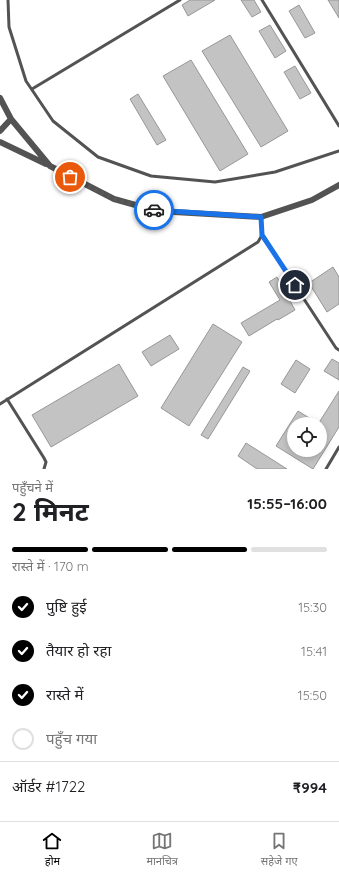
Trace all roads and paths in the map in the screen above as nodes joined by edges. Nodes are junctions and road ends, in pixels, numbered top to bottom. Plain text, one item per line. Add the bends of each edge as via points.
1 (8, 0) edge
2 (180, 0) edge
3 (262, 0) edge
4 (32, 89) junction
5 (0, 98) edge
6 (11, 119) junction
7 (339, 126) edge
8 (0, 131) edge
9 (0, 142) edge
10 (339, 151) edge
11 (50, 166) junction
12 (339, 185) edge
13 (261, 217) junction
14 (262, 235) junction
15 (339, 350) edge
16 (7, 399) junction
17 (0, 404) edge
18 (339, 447) edge
19 (44, 469) edge
20 (326, 469) edge

1 - 4 lane via 9,27 26,80
2 - 4 lane
3 - 7 lane
4 - 10 lane via 53,121 98,157 150,176 215,182 275,172
5 - 6 street
6 - 8 street
6 - 11 street
9 - 11 street
11 - 13 street via 114,199 157,211
12 - 13 street via 312,200
13 - 14 lane
14 - 15 lane
14 - 16 lane via 258,242
16 - 17 lane
16 - 19 lane via 44,458
18 - 20 lane

